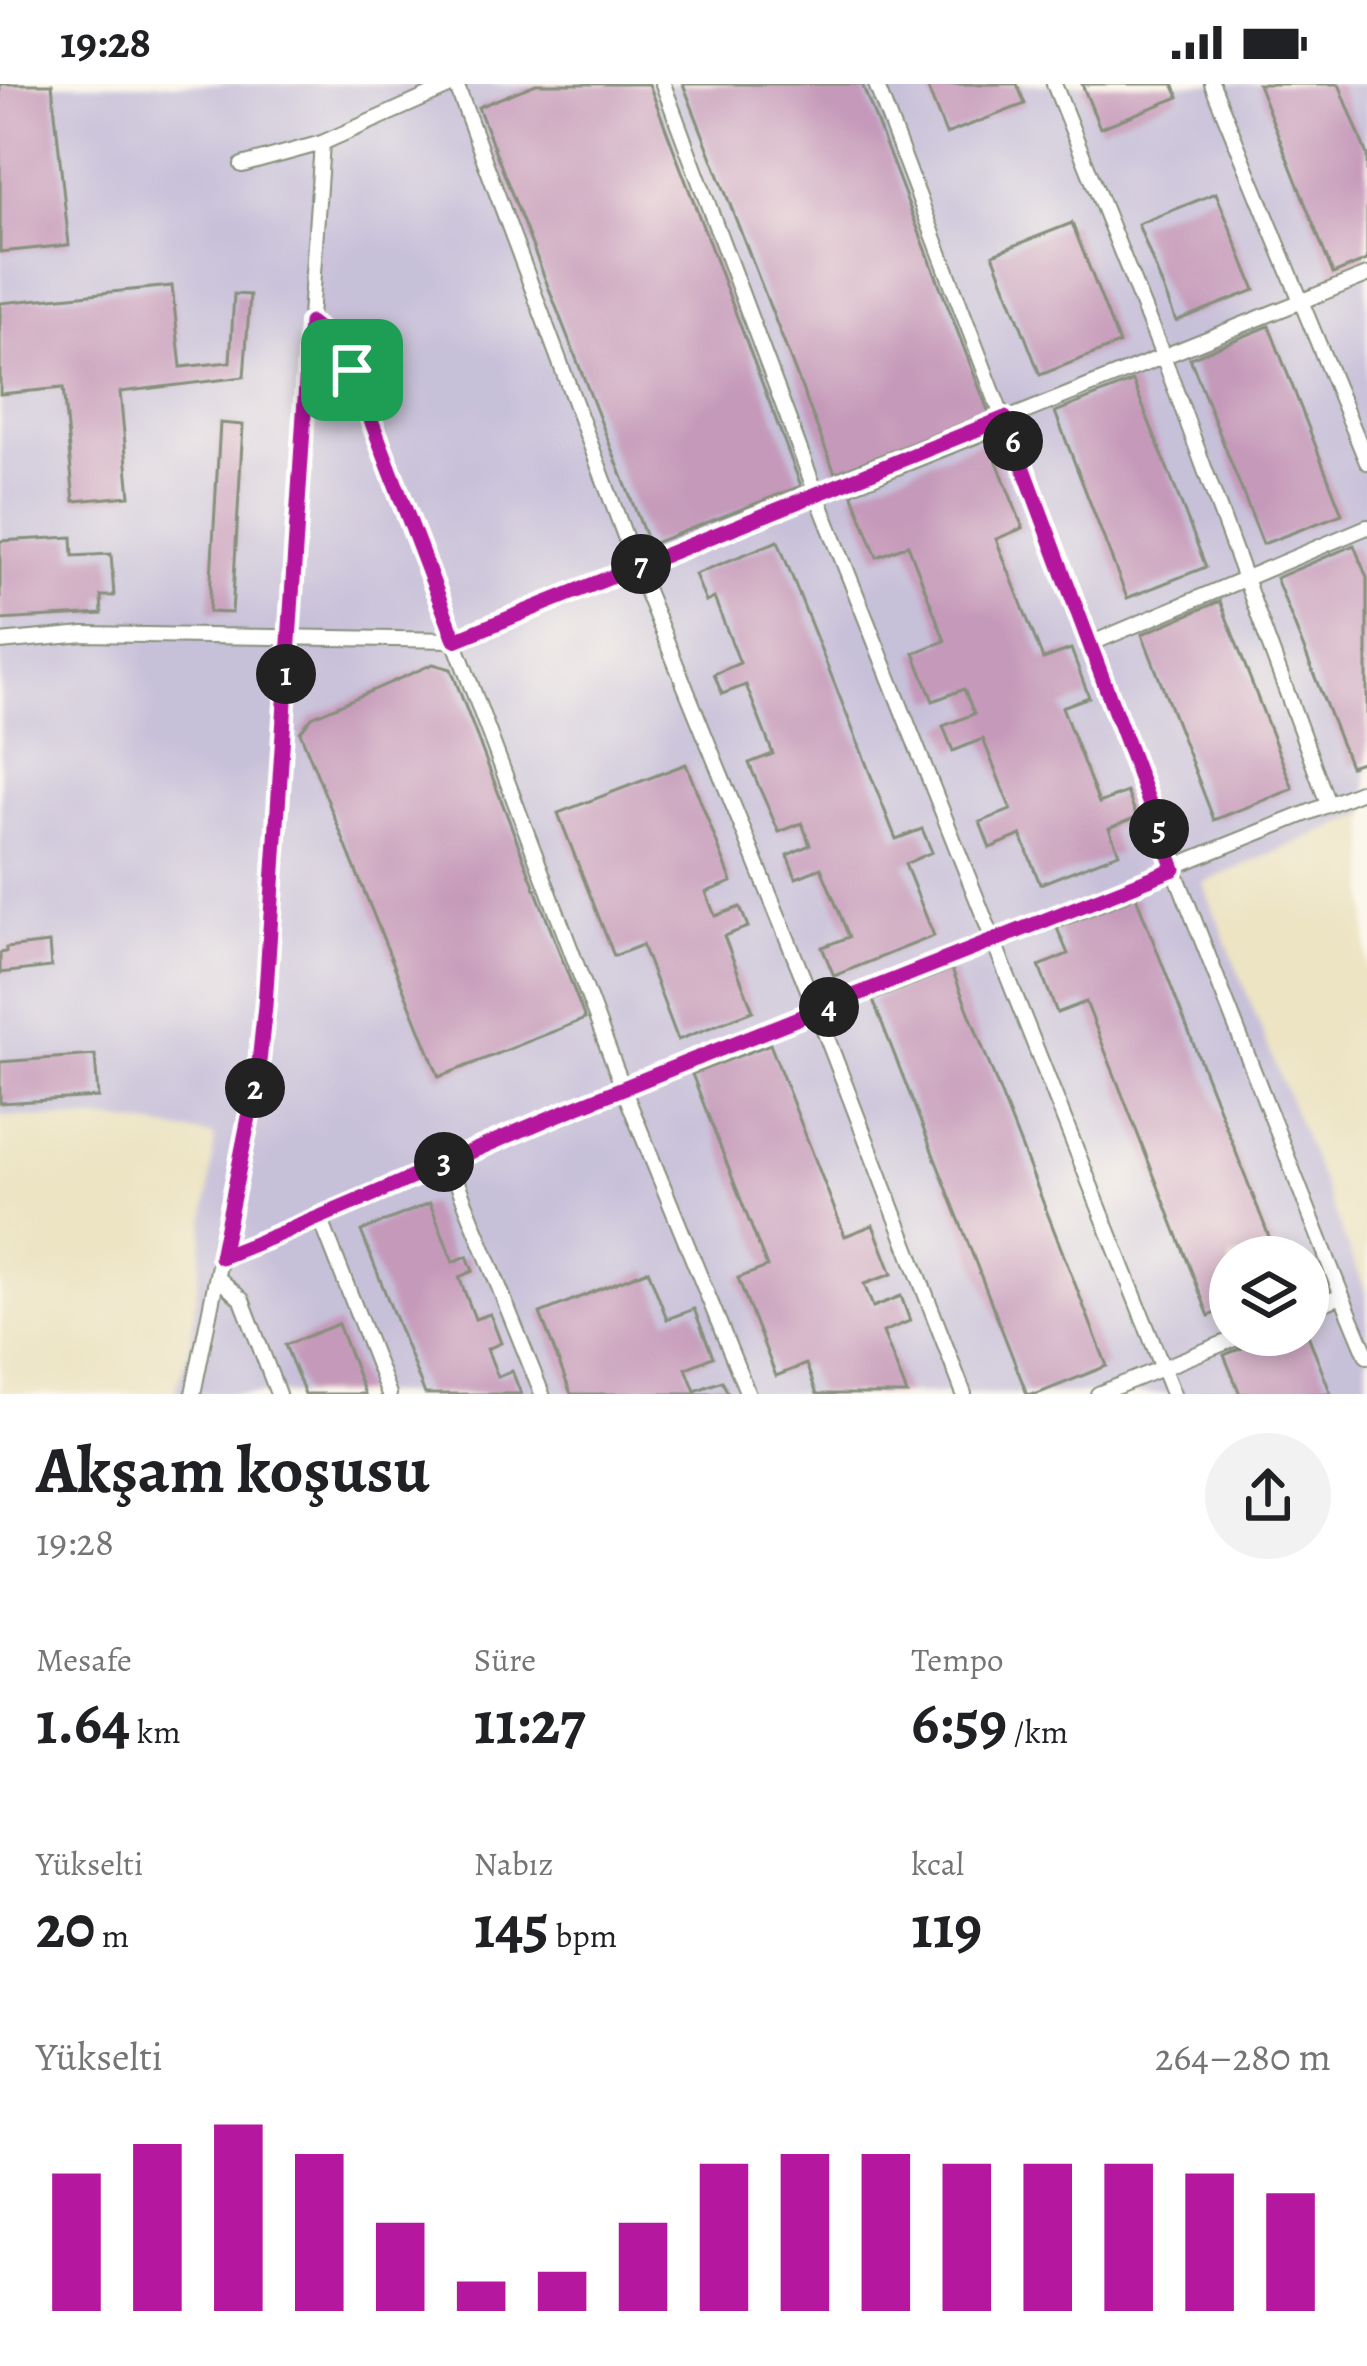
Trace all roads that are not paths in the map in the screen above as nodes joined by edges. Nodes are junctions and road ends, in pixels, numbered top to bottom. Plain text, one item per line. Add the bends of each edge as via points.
1 (456, 84) edge
2 (663, 84) edge
3 (876, 84) edge
4 (1054, 84) edge
5 (1212, 84) edge
6 (322, 143) junction
7 (242, 165) dead end
8 (1367, 275) edge
9 (1301, 301) junction
10 (310, 323) junction
11 (1163, 356) junction
12 (1005, 418) junction
13 (1367, 462) edge
14 (816, 493) junction
15 (1367, 527) edge
16 (636, 566) junction
17 (1244, 578) junction
18 (289, 640) junction
19 (455, 640) junction
20 (0, 642) edge
21 (1090, 644) junction
22 (1367, 789) edge
23 (1328, 804) junction
24 (1174, 869) junction
25 (994, 941) junction
26 (817, 1012) junction
27 (623, 1088) junction
28 (448, 1160) junction
29 (321, 1220) junction
30 (221, 1257) junction
31 (218, 1278) junction
32 (1342, 1296) junction
33 (1329, 1301) edge
34 (1209, 1349) edge
35 (1367, 1356) edge
36 (1163, 1368) junction
37 (193, 1394) edge
38 (278, 1394) edge
39 (389, 1394) edge
40 (542, 1394) edge
41 (748, 1394) edge
42 (964, 1394) edge
43 (1097, 1394) edge
44 (1173, 1394) edge

1 - 6 street
1 - 16 street
2 - 14 street
3 - 12 street
4 - 11 street
5 - 9 street
6 - 7 street
6 - 10 street
8 - 9 street
9 - 11 street
9 - 13 street
10 - 18 street
10 - 19 street via 340,347 352,370
11 - 12 street
11 - 17 street
12 - 14 street
12 - 21 street
14 - 16 street
14 - 25 street
15 - 17 street
16 - 19 street
16 - 26 street
17 - 21 street
17 - 23 street
18 - 19 street
18 - 20 street via 84,634
18 - 30 street via 258,1072
19 - 27 street
21 - 24 street
22 - 23 street
23 - 24 street
24 - 25 street
24 - 32 street
25 - 26 street
25 - 36 street
26 - 27 street
26 - 42 street
27 - 28 street
27 - 41 street
28 - 29 street
28 - 40 street
29 - 30 street
29 - 39 street
30 - 31 street
31 - 37 street
31 - 38 street via 242,1300
32 - 33 street
32 - 35 street
34 - 36 street
36 - 43 street
36 - 44 street

